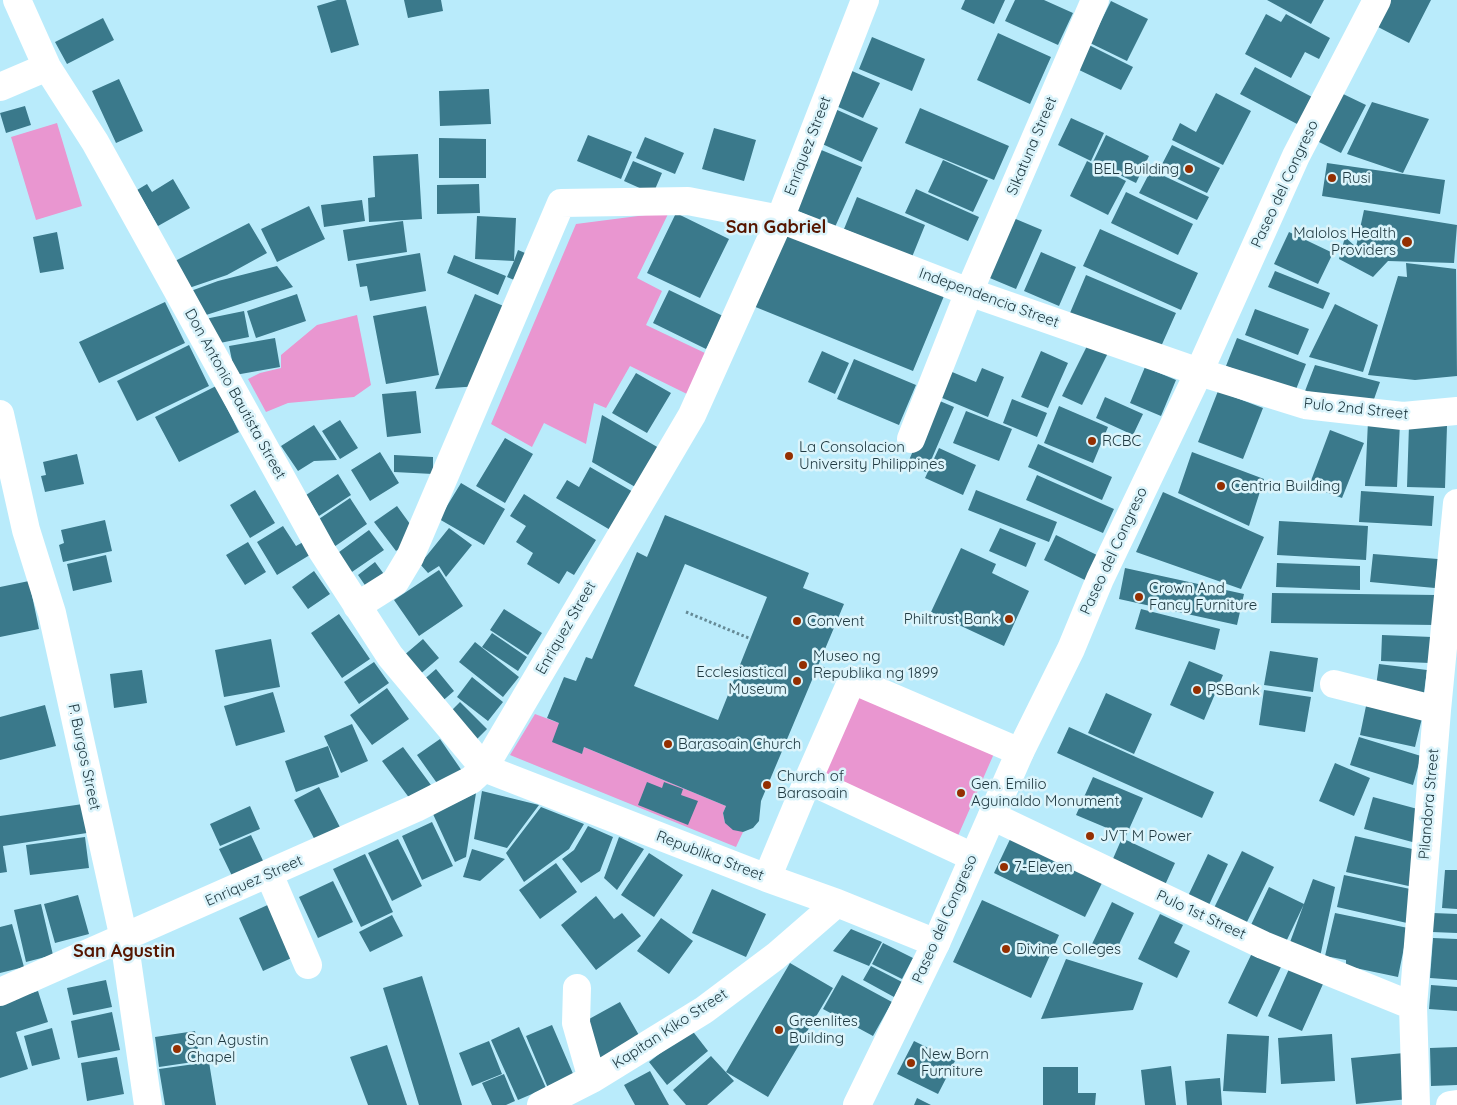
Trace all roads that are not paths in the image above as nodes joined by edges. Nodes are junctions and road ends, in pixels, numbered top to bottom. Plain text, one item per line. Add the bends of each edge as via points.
1 (17, 0) edge
2 (865, 0) edge
3 (1095, 0) edge
4 (1377, 0) edge
5 (47, 67) junction
6 (0, 87) edge
7 (780, 219) junction
8 (969, 292) junction
9 (1199, 372) junction
10 (1457, 411) edge
11 (0, 414) edge
12 (911, 438) dead end
13 (1457, 503) edge
14 (357, 606) junction
15 (1334, 684) dead end
16 (1437, 710) junction
17 (1020, 752) junction
18 (484, 768) junction
19 (808, 780) junction
20 (992, 816) junction
21 (973, 857) junction
22 (270, 874) junction
23 (767, 878) junction
24 (837, 903) junction
25 (124, 939) junction
26 (936, 943) junction
27 (308, 965) dead end
28 (577, 988) dead end
29 (0, 992) edge
30 (1413, 1006) junction
31 (592, 1078) junction
32 (1457, 1104) edge
33 (148, 1105) edge
34 (541, 1105) edge
35 (857, 1105) edge
36 (1416, 1105) edge
37 (1450, 1105) edge

1 - 5 street, Don Antonio Bautista Street
2 - 7 street, Enriquez Street
3 - 8 street, Sikatuna Street
4 - 9 street, Paseo del Congreso via 1296,156
5 - 6 street
5 - 14 street, Don Antonio Bautista Street via 95,142 322,551
7 - 8 street, Independencia Street
7 - 14 street, Independencia Street via 688,201 562,203 410,557 395,582
7 - 18 street, Enriquez Street via 692,414
8 - 9 street, Independencia Street
8 - 12 street, Sikatuna Street
9 - 10 street, Pulo 2nd Street via 1305,406 1403,416
9 - 17 street, Paseo del Congreso
11 - 25 street, P. Burgos Street via 26,530 52,613
13 - 16 street, Pilandora Street
14 - 18 street, Don Antonio Bautista Street via 390,656
15 - 16 street
16 - 30 street, Pilandora Street
17 - 19 street via 852,680
17 - 20 street, Paseo del Congreso
18 - 22 street, Enriquez Street via 472,780 416,808
18 - 23 street, Republika Street
19 - 21 street
19 - 23 street
20 - 21 street, Paseo del Congreso
20 - 30 street, Pulo 1st Street via 1263,945
21 - 26 street, Paseo del Congreso
22 - 25 street, Enriquez Street
22 - 27 street
23 - 24 street, Republika Street
24 - 26 street, Republika Street
24 - 31 street, Kapitan Kiko Street via 776,956 704,1010
25 - 29 street, Enriquez Street
25 - 33 street, P. Burgos Street
26 - 35 street, Paseo del Congreso
28 - 31 street via 576,1023
30 - 36 street, Pilandora Street
31 - 34 street, Kapitan Kiko Street
32 - 37 street

